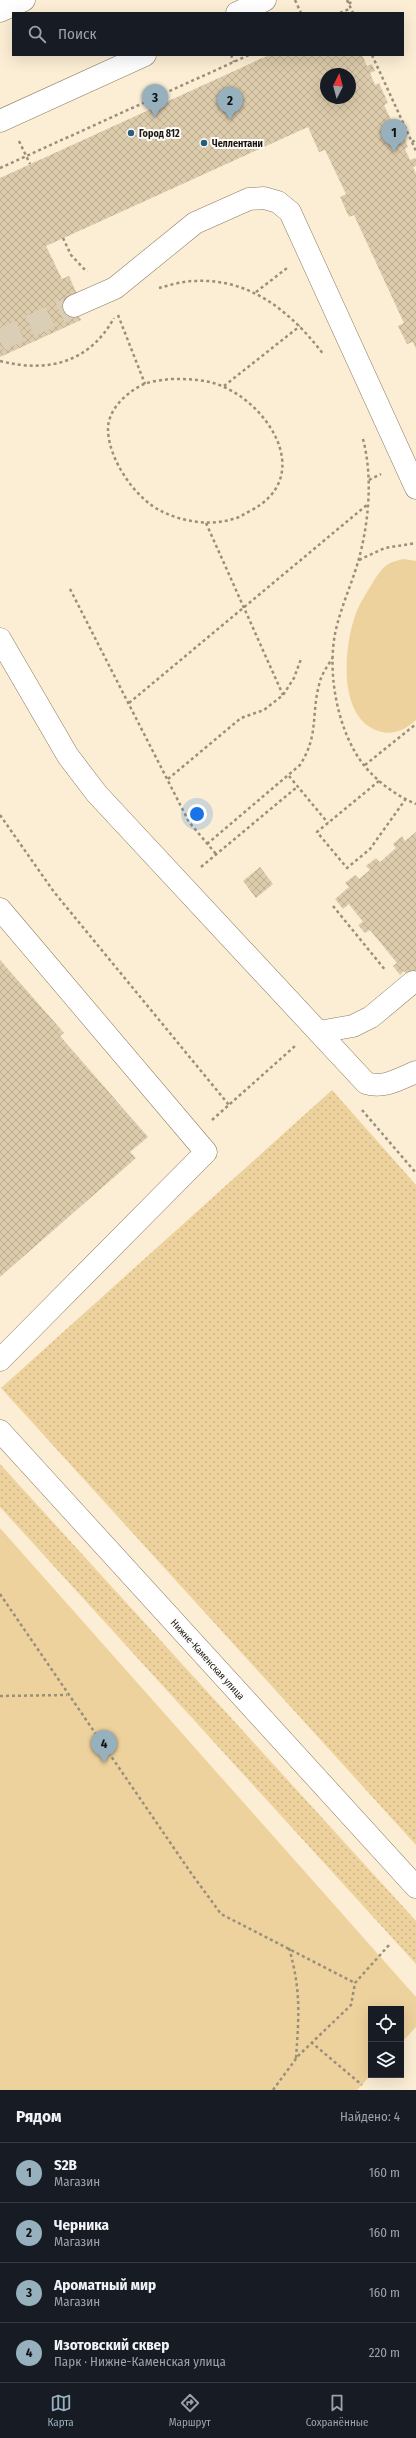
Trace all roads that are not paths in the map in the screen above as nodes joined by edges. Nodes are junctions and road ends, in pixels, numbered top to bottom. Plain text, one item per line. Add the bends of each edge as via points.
1 (24, 0) edge
2 (265, 0) edge
3 (0, 11) edge
4 (239, 12) edge
5 (142, 56) edge
6 (0, 121) edge
7 (74, 306) tunnel mouth
8 (416, 488) edge
9 (0, 639) edge
10 (0, 909) edge
11 (408, 987) road end
12 (317, 1030) junction
13 (416, 1072) edge
14 (0, 1360) edge
15 (0, 1431) edge
16 (416, 1887) edge

1 - 3 street
2 - 4 street
5 - 6 street
7 - 8 street via 115,288 195,223 249,199 264,198 278,202 290,212
9 - 12 street via 68,756 93,789
10 - 14 street via 206,1152
11 - 12 street via 370,1017 353,1026
12 - 13 street via 366,1083 375,1086 385,1085
15 - 16 street, Нижне-Каменская улица

